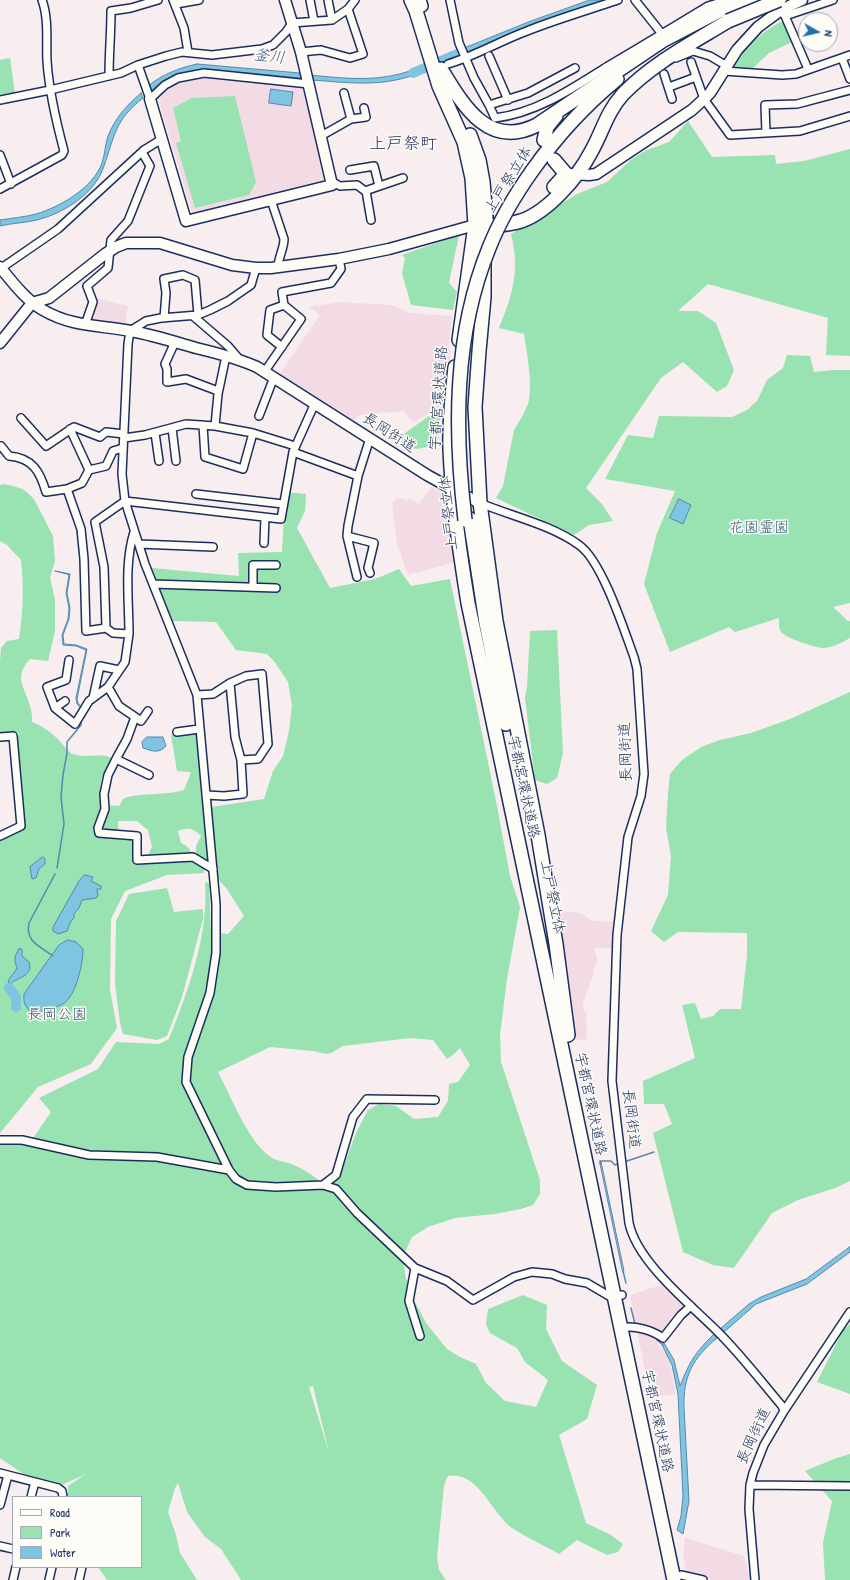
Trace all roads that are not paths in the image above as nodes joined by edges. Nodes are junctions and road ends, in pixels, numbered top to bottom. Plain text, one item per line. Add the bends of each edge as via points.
1 (42, 0) edge
2 (158, 0) edge
3 (199, 0) edge
4 (285, 0) edge
5 (310, 0) edge
6 (328, 0) edge
7 (355, 0) edge
8 (450, 0) edge
9 (618, 0) edge
10 (635, 0) edge
11 (728, 0) edge
12 (752, 0) edge
13 (802, 0) edge
14 (833, 0) edge
15 (174, 2) edge
16 (417, 3) edge
17 (780, 6) edge
18 (348, 9) junction
19 (332, 20) junction
20 (314, 21) junction
21 (292, 23) junction
22 (662, 34) junction
23 (188, 52) junction
24 (301, 52) junction
25 (850, 55) edge
26 (489, 56) dead end
27 (467, 58) junction
28 (842, 58) junction
29 (674, 59) dead end
30 (691, 62) dead end
31 (138, 65) junction
32 (640, 67) junction
33 (576, 68) dead end
34 (726, 68) junction
35 (441, 69) junction
36 (808, 69) junction
37 (664, 74) dead end
38 (109, 76) junction
39 (696, 77) junction
40 (850, 79) edge
41 (309, 84) junction
42 (668, 87) junction
43 (50, 90) junction
44 (850, 90) edge
45 (344, 93) dead end
46 (578, 96) junction
47 (150, 99) junction
48 (672, 99) dead end
49 (704, 99) junction
50 (0, 100) edge
51 (508, 100) junction
52 (489, 105) junction
53 (364, 108) dead end
54 (850, 116) edge
55 (351, 119) junction
56 (766, 132) junction
57 (321, 136) junction
58 (162, 139) junction
59 (544, 140) dead end
60 (142, 152) junction
61 (0, 155) edge
62 (554, 160) dead end
63 (350, 170) dead end
64 (572, 174) junction
65 (403, 178) dead end
66 (331, 181) junction
67 (11, 184) junction
68 (380, 186) junction
69 (0, 189) edge
70 (366, 191) junction
71 (271, 200) junction
72 (371, 220) dead end
73 (482, 222) junction
74 (110, 251) junction
75 (339, 259) junction
76 (0, 268) edge
77 (256, 268) junction
78 (278, 268) junction
79 (32, 303) junction
80 (284, 305) junction
81 (195, 316) junction
82 (164, 318) junction
83 (85, 325) junction
84 (130, 331) junction
85 (175, 342) junction
86 (0, 343) edge
87 (282, 347) junction
88 (226, 356) junction
89 (241, 360) junction
90 (265, 371) junction
91 (274, 377) junction
92 (218, 391) junction
93 (315, 403) junction
94 (258, 416) dead end
95 (21, 418) dead end
96 (203, 425) junction
97 (215, 426) junction
98 (172, 428) junction
99 (70, 429) junction
100 (155, 432) junction
101 (253, 433) junction
102 (124, 436) junction
103 (370, 438) junction
104 (1, 446) dead end
105 (124, 448) junction
106 (294, 449) junction
107 (159, 461) dead end
108 (176, 461) dead end
109 (89, 470) junction
110 (358, 476) junction
111 (67, 489) junction
112 (454, 490) junction
113 (196, 494) dead end
114 (125, 501) junction
115 (480, 503) junction
116 (284, 504) junction
117 (266, 518) junction
118 (134, 532) junction
119 (347, 536) junction
120 (264, 543) dead end
121 (139, 544) junction
122 (213, 547) dead end
123 (276, 565) dead end
124 (370, 573) dead end
125 (357, 577) dead end
126 (153, 584) junction
127 (253, 587) junction
128 (276, 588) dead end
129 (106, 628) junction
130 (130, 634) junction
131 (68, 660) dead end
132 (119, 670) junction
133 (230, 683) junction
134 (108, 687) junction
135 (197, 695) junction
136 (94, 698) junction
137 (65, 701) dead end
138 (55, 708) junction
139 (148, 711) dead end
140 (135, 717) junction
141 (200, 729) junction
142 (177, 732) dead end
143 (0, 737) edge
144 (116, 759) junction
145 (241, 760) junction
146 (149, 775) dead end
147 (206, 795) junction
148 (0, 836) edge
149 (213, 869) junction
150 (561, 1022) junction
151 (435, 1100) dead end
152 (0, 1140) edge
153 (229, 1170) junction
154 (323, 1185) junction
155 (415, 1268) junction
156 (618, 1296) junction
157 (690, 1306) junction
158 (850, 1312) edge
159 (625, 1327) junction
160 (420, 1336) dead end
161 (784, 1411) junction
162 (0, 1473) edge
163 (8, 1475) junction
164 (35, 1482) junction
165 (750, 1486) junction
166 (850, 1486) edge
167 (31, 1496) edge
168 (63, 1496) edge
169 (0, 1505) edge
170 (0, 1546) edge
171 (12, 1549) edge
172 (16, 1568) edge
173 (52, 1568) edge
174 (82, 1568) edge
175 (676, 1578) edge
176 (13, 1580) edge
177 (49, 1580) edge
178 (79, 1580) edge
179 (703, 1580) edge
180 (755, 1580) edge

1 - 43 street via 47,32
2 - 38 street via 111,11
3 - 15 street
4 - 21 street
5 - 20 street
6 - 19 street
7 - 18 street
8 - 27 street via 459,43
9 - 27 street via 529,30
10 - 22 street
11 - 22 street via 708,6
12 - 32 highway via 723,9 662,41
13 - 17 street
14 - 17 street
15 - 23 street via 184,28
16 - 35 highway, 宇都宮環状道路 via 429,44
17 - 32 highway, bridge via 728,21 670,56
17 - 34 street via 758,27
17 - 36 street
18 - 19 street
18 - 24 street via 363,54 350,58 321,50
19 - 20 street
20 - 21 street
21 - 23 street via 273,45 262,49 212,55
21 - 24 street
22 - 52 street via 562,94 533,108 512,116 495,118
23 - 31 street
24 - 41 street
25 - 28 street
26 - 51 street
27 - 35 street
27 - 52 street via 474,78
28 - 36 street
28 - 40 street
29 - 34 street via 693,51 710,56
30 - 39 street
31 - 38 street via 121,74
31 - 47 street
32 - 46 highway
32 - 64 highway via 625,93 610,111 592,152
32 - 150 highway, 上戸祭立体, bridge via 600,93 579,114 543,155 534,172 512,201 489,247 480,272 468,318 461,364 458,424 461,485 487,661
33 - 51 street via 528,93
34 - 36 street via 782,75 796,74
34 - 49 street
35 - 46 highway via 471,114 500,132 530,128
35 - 73 highway, 宇都宮環状道路 via 477,154 483,182
37 - 42 street
38 - 43 street
39 - 42 street
39 - 49 street
41 - 47 street via 204,73 178,78 165,85
41 - 57 street
42 - 48 street
43 - 50 street
43 - 67 street via 64,151 62,155
44 - 56 street via 797,104 765,105
45 - 55 street
46 - 59 highway via 551,122
47 - 58 street
49 - 56 street via 730,135
49 - 64 street via 692,110 596,174
51 - 52 street
53 - 55 street via 366,117
54 - 56 street via 800,131
55 - 57 street
57 - 66 street
58 - 60 street
58 - 71 street via 186,221
60 - 74 street via 150,166 128,221 111,240
60 - 76 street via 58,229
61 - 67 street
62 - 64 highway via 559,168
63 - 68 street via 374,166
64 - 73 highway via 559,194 536,214 521,221
65 - 68 street
66 - 70 street via 340,186 357,185
66 - 71 street via 332,185
67 - 69 street
68 - 70 street
70 - 72 street
71 - 78 street via 284,239
73 - 75 street via 389,249
73 - 112 highway, 宇都宮環状道路 via 452,390 450,448
73 - 115 highway, 宇都宮環状道路 via 484,297 475,407
74 - 77 street via 126,243 160,243 232,265
74 - 79 street via 49,298
74 - 83 street via 108,268 87,286 93,302
75 - 78 street
75 - 80 street via 341,269 331,283 282,292
76 - 79 street, 長岡街道
77 - 78 street
77 - 81 street via 251,285 228,301
79 - 83 street, 長岡街道 via 52,315
79 - 86 street
80 - 87 street via 301,319
80 - 87 street via 270,310 266,336
81 - 82 street
81 - 82 street via 196,280 184,275 164,279
81 - 89 street
82 - 84 street via 146,321
83 - 84 street, 長岡街道
84 - 85 street, 長岡街道
84 - 102 street
85 - 88 street, 長岡街道
85 - 92 street via 165,364 168,369 167,382 186,379
87 - 90 street
88 - 89 street, 長岡街道
88 - 92 street
89 - 90 street, 長岡街道
90 - 91 street, 長岡街道
91 - 93 street, 長岡街道
91 - 94 street
92 - 97 street
93 - 103 street, 長岡街道
93 - 106 street
95 - 99 street via 46,446
96 - 97 street
96 - 98 street via 186,424
96 - 101 street via 205,457 243,469
97 - 101 street
98 - 100 street
98 - 108 street
99 - 102 street via 74,427 100,437 106,432
99 - 109 street
100 - 102 street
100 - 107 street
101 - 106 street
102 - 105 street
103 - 110 street
103 - 112 street, 長岡街道
104 - 111 street via 9,456 20,457 36,469 41,475 46,492
105 - 109 street via 113,450 106,466
105 - 114 street via 122,474
106 - 110 street
106 - 116 street
109 - 111 street via 82,483
110 - 119 street
111 - 129 street via 81,529 86,631
112 - 115 street, 長岡街道
112 - 150 highway, 宇都宮環状道路 via 468,603
113 - 116 street
114 - 117 street
114 - 118 street
114 - 129 street via 95,522 104,568
115 - 150 highway, 宇都宮環状道路 via 496,621 556,944
115 - 157 street, 長岡街道 via 559,533 580,546 590,557 607,587 634,657 644,774 641,796 628,837 617,935 612,1081 631,1234 665,1280
116 - 117 street via 281,520
117 - 120 street
118 - 121 street
118 - 130 street via 128,578
119 - 124 street via 374,543 368,568
119 - 125 street
121 - 122 street
121 - 126 street
123 - 127 street via 253,565
126 - 127 street
126 - 135 street
127 - 128 street
129 - 130 street via 112,633
130 - 132 street via 125,662
131 - 138 street via 66,680 47,687
132 - 134 street
132 - 136 street via 100,666
133 - 135 street via 213,694
133 - 145 street via 235,737
133 - 145 street via 246,676 262,674 268,744 258,759
134 - 136 street
134 - 140 street via 120,706
135 - 141 street
136 - 138 street via 75,724
137 - 138 street
139 - 140 street via 142,721
140 - 144 street
141 - 142 street
141 - 147 street
143 - 148 street via 13,736 21,826
144 - 146 street
144 - 149 street via 108,775 104,794 105,809 98,828 99,833 137,836 137,860 193,857
145 - 147 street via 243,794
147 - 149 street
149 - 153 street via 216,953 210,993 188,1057 186,1082
150 - 156 highway, 宇都宮環状道路
151 - 154 street via 367,1100 354,1117 336,1175
152 - 153 street via 22,1140 89,1155 157,1157
153 - 154 street via 236,1179 247,1186
154 - 155 street via 336,1189 357,1213
155 - 156 street via 447,1281 473,1300 514,1277 532,1272 587,1283 609,1296
155 - 160 street via 409,1301
156 - 159 highway, 宇都宮環状道路
157 - 159 street via 663,1338
157 - 161 street, 長岡街道 via 719,1333
158 - 161 street
159 - 175 highway, 宇都宮環状道路
161 - 165 street, 長岡街道 via 764,1445
162 - 163 street
163 - 164 street
163 - 169 street
164 - 167 street
164 - 168 street via 58,1488
165 - 166 street
165 - 180 street, 長岡街道 via 749,1509
170 - 171 street
172 - 176 street
173 - 177 street
174 - 178 street
175 - 179 street

